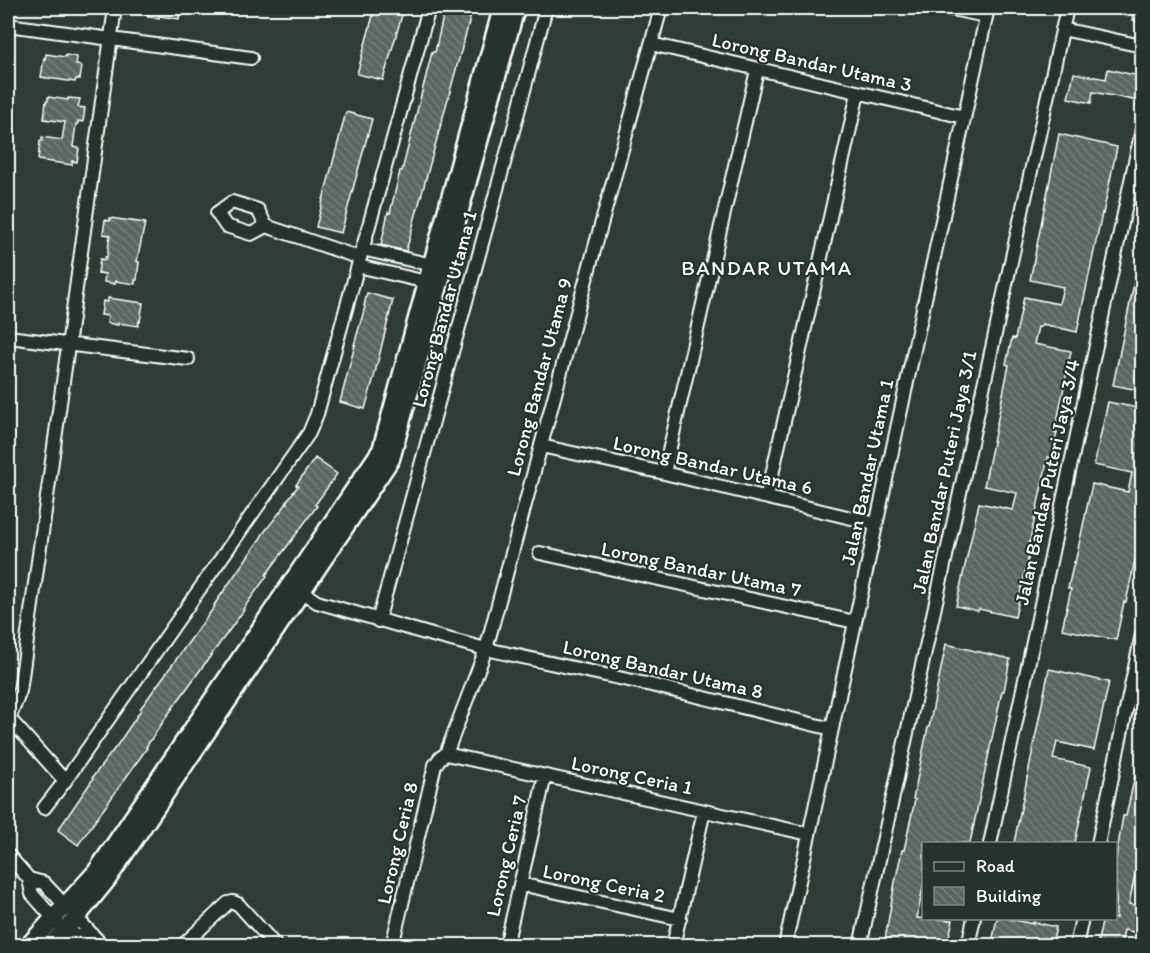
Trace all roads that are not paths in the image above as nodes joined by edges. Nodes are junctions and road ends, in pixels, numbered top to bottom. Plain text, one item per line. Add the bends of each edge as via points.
1 (115, 8) edge
2 (429, 8) edge
3 (502, 8) edge
4 (516, 8) edge
5 (546, 8) edge
6 (661, 8) edge
7 (947, 8) edge
8 (1067, 8) edge
9 (987, 12) edge
10 (8, 25) edge
11 (1062, 29) junction
12 (111, 39) junction
13 (651, 44) junction
14 (1143, 46) edge
15 (251, 58) dead end
16 (758, 70) junction
17 (858, 93) junction
18 (964, 117) junction
19 (1143, 129) edge
20 (266, 226) dead end
21 (360, 258) junction
22 (438, 266) junction
23 (433, 283) junction
24 (8, 337) edge
25 (68, 344) junction
26 (188, 359) dead end
27 (541, 446) junction
28 (663, 473) junction
29 (768, 497) junction
30 (876, 524) junction
31 (540, 553) dead end
32 (297, 588) junction
33 (378, 621) junction
34 (855, 622) junction
35 (1143, 634) edge
36 (486, 649) junction
37 (8, 718) edge
38 (831, 729) junction
39 (446, 754) junction
40 (545, 776) junction
41 (65, 781) junction
42 (44, 808) dead end
43 (704, 811) junction
44 (809, 834) junction
45 (990, 842) edge
46 (1098, 842) edge
47 (8, 855) edge
48 (29, 879) junction
49 (520, 884) junction
50 (71, 911) junction
51 (680, 919) junction
52 (974, 920) edge
53 (1082, 920) edge
54 (59, 925) junction
55 (28, 945) edge
56 (50, 945) edge
57 (90, 945) edge
58 (103, 945) edge
59 (182, 945) edge
60 (276, 945) edge
61 (392, 945) edge
62 (506, 945) edge
63 (674, 945) edge
64 (784, 945) edge
65 (860, 945) edge
66 (968, 945) edge
67 (1076, 945) edge

1 - 12 street
2 - 21 street
3 - 22 street
4 - 22 street
5 - 33 street, Lorong Bandar Utama 1
6 - 13 street, Lorong Bandar Utama 9
7 - 9 street
8 - 11 street, Jalan Bandar Puteri Jaya 3/1
9 - 18 street, Jalan Bandar Utama 1
10 - 12 street
11 - 14 street
11 - 65 street, Jalan Bandar Puteri Jaya 3/1
12 - 15 street
12 - 25 street
13 - 16 street, Lorong Bandar Utama 3
13 - 27 street, Lorong Bandar Utama 9
16 - 17 street, Lorong Bandar Utama 3
16 - 28 street
17 - 18 street, Lorong Bandar Utama 3
17 - 29 street
18 - 30 street, Jalan Bandar Utama 1
19 - 45 street, Jalan Bandar Puteri Jaya 3/4
20 - 21 street
21 - 22 street
21 - 23 street
21 - 41 street via 309,434
22 - 23 street
23 - 32 street via 381,450
24 - 25 street
25 - 26 street
25 - 37 street via 20,691
27 - 28 street, Lorong Bandar Utama 6
27 - 36 street, Lorong Bandar Utama 9
28 - 29 street, Lorong Bandar Utama 6
29 - 30 street, Lorong Bandar Utama 6
30 - 34 street, Jalan Bandar Utama 1
31 - 34 street, Lorong Bandar Utama 7
32 - 33 street, Lorong Bandar Utama 8 via 317,602
32 - 50 street
33 - 36 street, Lorong Bandar Utama 8
34 - 38 street, Jalan Bandar Utama 1
35 - 46 street
36 - 38 street, Lorong Bandar Utama 8
36 - 39 street, Lorong Bandar Utama 9
37 - 41 street
38 - 44 street, Jalan Bandar Utama 1
39 - 40 street, Lorong Ceria 1
39 - 61 street, Lorong Ceria 8 via 435,765
40 - 43 street, Lorong Ceria 1
40 - 49 street, Lorong Ceria 7
41 - 42 street
43 - 44 street, Lorong Ceria 1
43 - 51 street
44 - 64 street, Jalan Bandar Utama 1
47 - 48 street
48 - 50 street via 44,883
48 - 54 street via 32,894
49 - 51 street, Lorong Ceria 2
49 - 62 street, Lorong Ceria 7
50 - 54 street
50 - 58 street
51 - 63 street
52 - 66 street
53 - 67 street
54 - 55 street
54 - 56 street
54 - 57 street
59 - 60 street via 233,902

